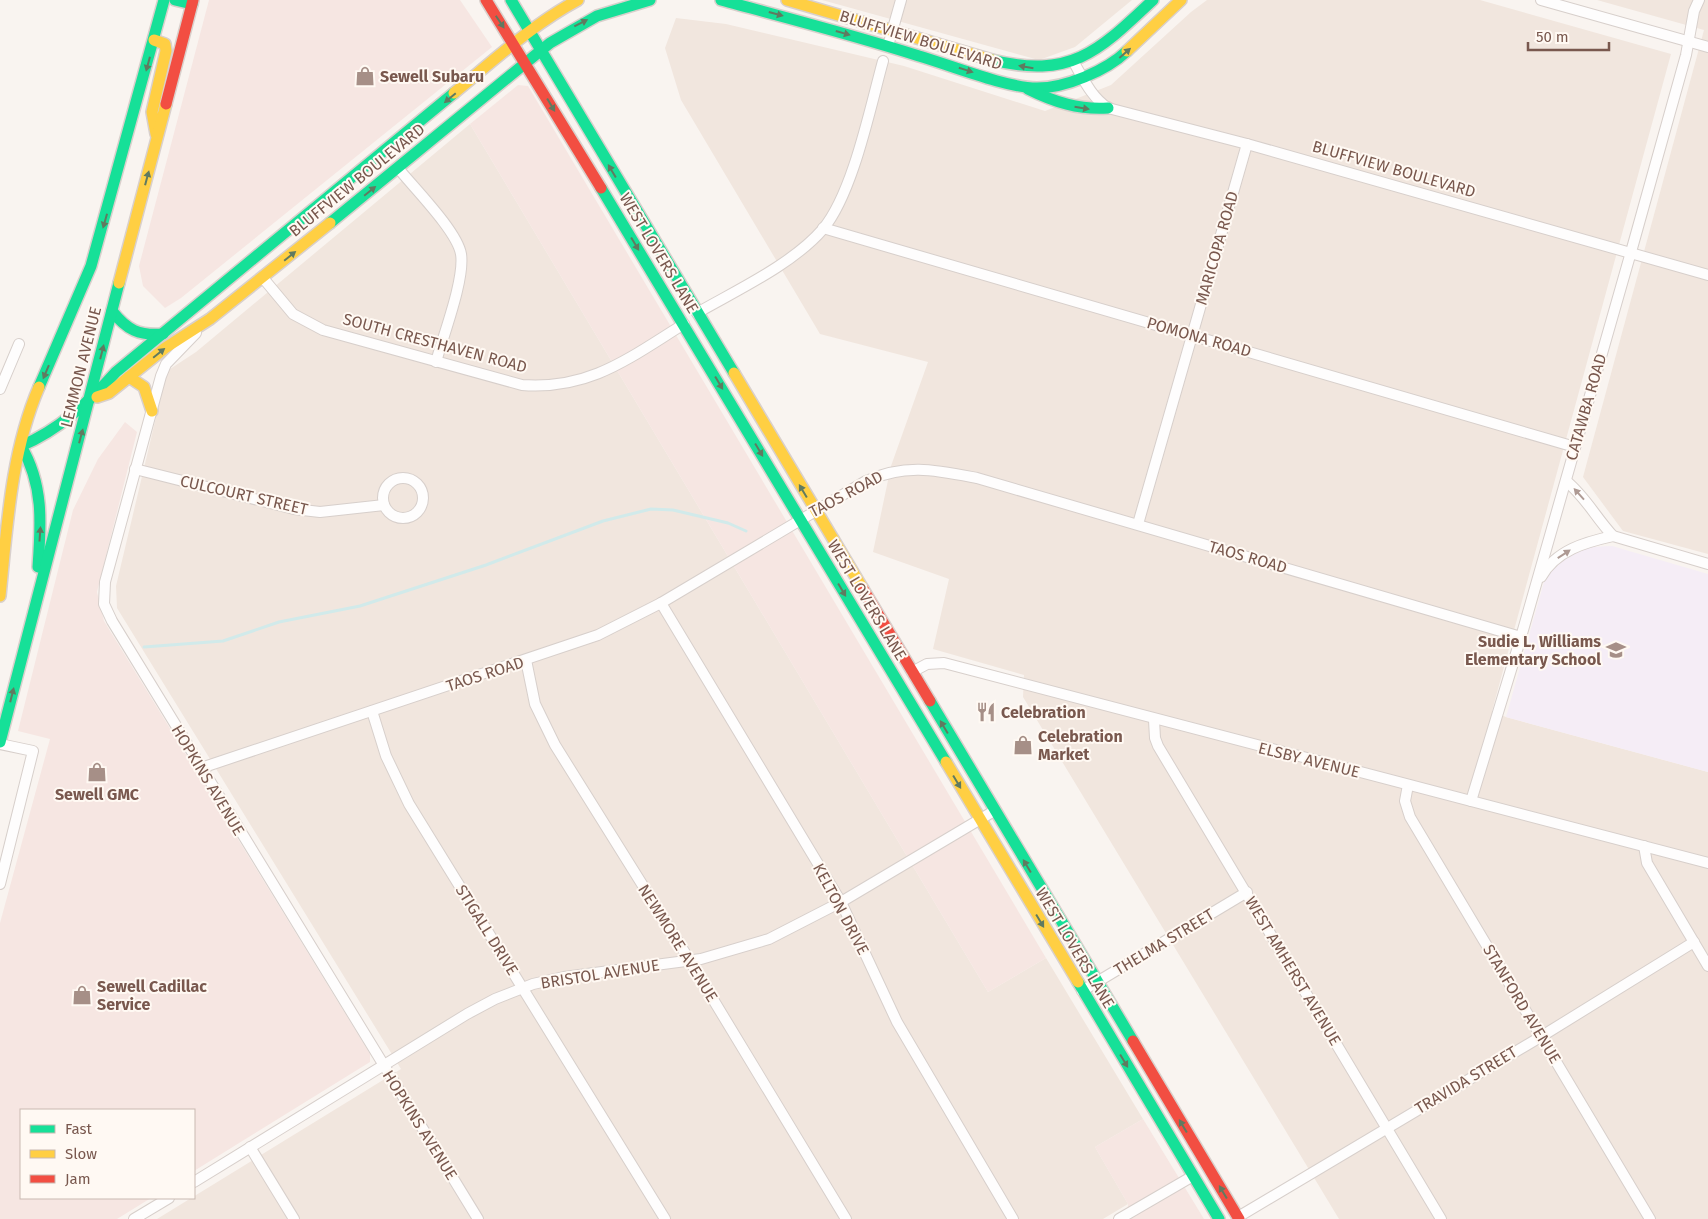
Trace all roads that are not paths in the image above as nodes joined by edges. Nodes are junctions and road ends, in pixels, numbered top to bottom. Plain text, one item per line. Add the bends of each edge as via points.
1 (164, 0) edge
2 (175, 0) edge
3 (486, 0) edge
4 (511, 0) edge
5 (578, 0) edge
6 (650, 0) edge
7 (721, 0) edge
8 (787, 0) edge
9 (901, 0) edge
10 (1153, 0) edge
11 (1181, 0) edge
12 (1541, 0) edge
13 (1694, 0) edge
14 (1699, 0) edge
15 (192, 2) edge
16 (1694, 11) junction
17 (892, 30) junction
18 (530, 31) junction
19 (154, 40) junction
20 (1688, 42) junction
21 (514, 44) junction
22 (888, 46) junction
23 (1708, 47) edge
24 (541, 50) junction
25 (1074, 61) junction
26 (883, 62) dead end
27 (525, 63) junction
28 (1084, 78) junction
29 (1024, 87) junction
30 (1108, 108) junction
31 (157, 138) junction
32 (1247, 144) junction
33 (385, 153) junction
34 (398, 168) junction
35 (823, 228) junction
36 (1631, 252) junction
37 (251, 262) junction
38 (1708, 275) edge
39 (264, 278) junction
40 (112, 311) junction
41 (697, 313) junction
42 (210, 319) junction
43 (684, 324) junction
44 (163, 334) junction
45 (1192, 335) junction
46 (19, 344) dead end
47 (436, 362) junction
48 (129, 377) junction
49 (0, 389) edge
50 (90, 400) junction
51 (152, 411) junction
52 (21, 446) junction
53 (1575, 447) junction
54 (135, 469) junction
55 (1566, 481) junction
56 (384, 505) junction
57 (815, 510) junction
58 (800, 519) junction
59 (1138, 524) junction
60 (1613, 536) junction
61 (1708, 564) edge
62 (1533, 590) junction
63 (0, 596) edge
64 (35, 600) junction
65 (661, 603) junction
66 (1521, 637) junction
67 (526, 660) junction
68 (912, 672) junction
69 (897, 682) junction
70 (372, 711) junction
71 (1154, 720) junction
72 (0, 743) edge
73 (201, 768) junction
74 (1408, 785) junction
75 (1471, 801) junction
76 (994, 811) junction
77 (979, 820) junction
78 (1644, 846) junction
79 (1708, 864) edge
80 (0, 884) edge
81 (1247, 892) junction
82 (841, 902) junction
83 (1694, 942) junction
84 (690, 961) junction
85 (1708, 966) edge
86 (1097, 982) junction
87 (522, 988) junction
88 (1082, 991) junction
89 (1542, 1036) junction
90 (383, 1066) junction
91 (1387, 1128) junction
92 (250, 1147) junction
93 (1208, 1167) junction
94 (1193, 1176) junction
95 (195, 1181) edge
96 (167, 1199) edge
97 (1238, 1218) edge
98 (134, 1219) edge
99 (294, 1219) edge
100 (478, 1219) edge
101 (665, 1219) edge
102 (846, 1219) edge
103 (1013, 1219) edge
104 (1119, 1219) edge
105 (1219, 1219) edge
106 (1441, 1219) edge
107 (1650, 1219) edge

1 - 19 main road, LEMMON AVENUE
2 - 15 main road
3 -> 21 main road, WEST LOVERS LANE
4 - 18 main road, WEST LOVERS LANE
5 - 18 main road, BLUFFVIEW BOULEVARD
24 -> 6 main road, BLUFFVIEW BOULEVARD via 579,24 609,11
7 -> 22 main road, BLUFFVIEW BOULEVARD
8 - 17 main road, BLUFFVIEW BOULEVARD
9 - 17 street
10 - 25 main road, BLUFFVIEW BOULEVARD via 1112,38
28 -> 11 main road, BLUFFVIEW BOULEVARD via 1122,56
12 - 20 street
13 - 16 street, CATAWBA ROAD
14 - 16 street, CATAWBA ROAD
15 - 31 main road, LEMMON AVENUE
16 - 20 street, CATAWBA ROAD
17 - 22 street
25 -> 17 main road, BLUFFVIEW BOULEVARD via 1038,69
18 - 21 main road, BLUFFVIEW BOULEVARD
18 - 24 main road, WEST LOVERS LANE
19 - 31 main road via 165,44 166,51 152,112
19 -> 52 main road, LEMMON AVENUE via 91,266 36,394
20 - 23 street
20 - 36 street, CATAWBA ROAD
21 - 27 main road, WEST LOVERS LANE
21 -> 33 main road, BLUFFVIEW BOULEVARD
22 -> 29 main road, BLUFFVIEW BOULEVARD
24 - 27 main road, BLUFFVIEW BOULEVARD
41 -> 24 main road, WEST LOVERS LANE
25 - 28 street
26 - 35 street via 845,188
27 - 34 main road, BLUFFVIEW BOULEVARD
27 -> 43 main road, WEST LOVERS LANE
28 - 29 main road, BLUFFVIEW BOULEVARD via 1057,85
28 - 30 street via 1099,102
29 -> 30 main road via 1070,106 1092,110
30 - 32 street, BLUFFVIEW BOULEVARD
40 -> 31 main road, LEMMON AVENUE
32 - 36 street, BLUFFVIEW BOULEVARD
32 - 45 street, MARICOPA ROAD
33 - 34 main road
33 - 37 main road, BLUFFVIEW BOULEVARD
39 -> 34 main road, BLUFFVIEW BOULEVARD
34 - 47 street via 449,230 461,254 461,272
35 - 41 street via 780,264
35 - 45 street, POMONA ROAD
36 - 38 street, BLUFFVIEW BOULEVARD
36 - 53 street, CATAWBA ROAD
37 - 39 main road, SOUTH CRESTHAVEN ROAD
37 - 44 main road, BLUFFVIEW BOULEVARD
39 - 42 main road, BLUFFVIEW BOULEVARD
39 - 47 street, SOUTH CRESTHAVEN ROAD via 293,314 307,323
40 - 44 main road via 131,332
50 -> 40 main road, LEMMON AVENUE
41 - 43 main road
57 -> 41 main road, WEST LOVERS LANE
48 -> 42 main road, BLUFFVIEW BOULEVARD via 165,348
42 - 51 street, HOPKINS AVENUE via 166,364
43 - 47 street, SOUTH CRESTHAVEN ROAD via 612,368 571,384 547,387 522,385
43 -> 58 main road, WEST LOVERS LANE
44 - 50 main road, BLUFFVIEW BOULEVARD via 111,377
45 - 53 street, POMONA ROAD
45 - 59 street, MARICOPA ROAD
46 - 49 street
48 - 50 main road, BLUFFVIEW BOULEVARD via 109,393
48 - 51 main road via 144,387
50 - 52 main road, BLUFFVIEW BOULEVARD via 43,437
64 -> 50 main road, LEMMON AVENUE
51 - 54 street, HOPKINS AVENUE
52 - 63 main road, LEMMON AVENUE via 10,495
64 -> 52 main road via 42,507 38,479
53 - 55 street, CATAWBA ROAD
54 - 56 street, CULCOURT STREET via 294,509 320,512
54 - 73 street, HOPKINS AVENUE via 104,582 104,604
60 -> 55 street via 1577,490
55 - 62 street, CATAWBA ROAD
56 - 56 street via 395,516 410,517 422,506 421,489 413,480 395,480 384,493
57 - 58 street, TAOS ROAD
57 - 59 street, TAOS ROAD via 882,473 919,468 977,478
57 - 68 main road, WEST LOVERS LANE
58 - 65 street, TAOS ROAD
58 -> 69 main road, WEST LOVERS LANE
59 - 66 street, TAOS ROAD
60 - 61 street
62 -> 60 street via 1557,558 1590,541
62 - 66 street, CATAWBA ROAD
72 -> 64 main road, LEMMON AVENUE
65 - 67 street, TAOS ROAD via 598,635
65 - 82 street, KELTON DRIVE
66 - 75 street, CATAWBA ROAD
67 - 70 street, TAOS ROAD
67 - 84 street, NEWMORE AVENUE via 535,704 555,745
68 - 69 main road
68 - 71 street, ELSBY AVENUE via 927,664 944,663
76 -> 68 main road, WEST LOVERS LANE
69 -> 77 main road, WEST LOVERS LANE
70 - 73 street, TAOS ROAD
70 - 87 street, STIGALL DRIVE via 386,756 409,804
71 - 74 street, ELSBY AVENUE
71 - 81 street, WEST AMHERST AVENUE via 1158,746
72 - 80 street via 33,752
73 - 90 street, HOPKINS AVENUE
74 - 75 street, ELSBY AVENUE
74 - 89 street, STANFORD AVENUE via 1405,801 1410,817
75 - 78 street, ELSBY AVENUE
76 - 77 street, BRISTOL AVENUE
86 -> 76 main road, WEST LOVERS LANE
77 - 82 street, BRISTOL AVENUE
77 -> 88 main road, WEST LOVERS LANE
78 - 79 street, ELSBY AVENUE
78 - 83 street via 1647,863
81 - 86 street, THELMA STREET
81 - 91 street, WEST AMHERST AVENUE
82 - 84 street, BRISTOL AVENUE via 769,939
82 - 103 street, KELTON DRIVE via 897,1022
83 - 85 street
83 - 89 street, TRAVIDA STREET
84 - 87 street, BRISTOL AVENUE via 564,977
84 - 102 street, NEWMORE AVENUE
86 - 88 street, THELMA STREET
93 -> 86 main road, WEST LOVERS LANE
87 - 90 street, BRISTOL AVENUE via 467,1014
87 - 101 street, STIGALL DRIVE
88 -> 94 main road, WEST LOVERS LANE
89 - 91 street, TRAVIDA STREET
89 - 107 street, STANFORD AVENUE
90 - 92 street, BRISTOL AVENUE
90 - 100 street, HOPKINS AVENUE
91 - 97 street, TRAVIDA STREET
91 - 106 street, WEST AMHERST AVENUE
92 - 95 street, BRISTOL AVENUE
92 - 99 street
93 - 94 main road
97 -> 93 main road, WEST LOVERS LANE
94 - 104 street
94 - 105 main road, WEST LOVERS LANE
96 - 98 street

